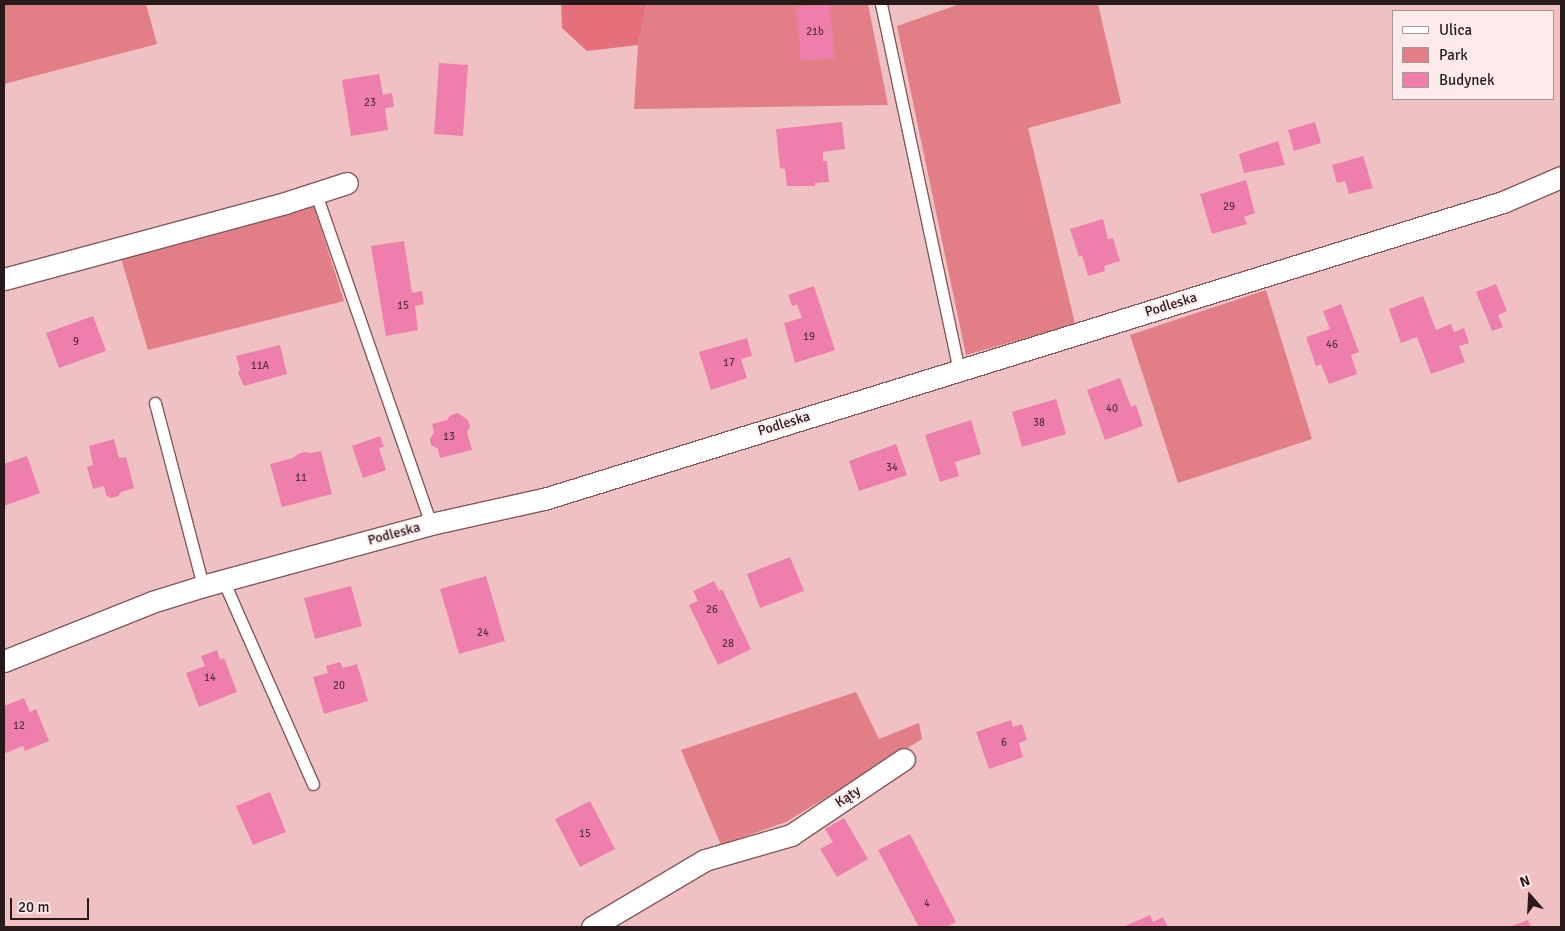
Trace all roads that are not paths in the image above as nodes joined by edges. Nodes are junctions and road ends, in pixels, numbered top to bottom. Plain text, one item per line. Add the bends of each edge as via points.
1 (881, 4) edge
2 (1561, 177) edge
3 (347, 184) dead end
4 (316, 194) junction
5 (4, 279) edge
6 (959, 371) junction
7 (155, 402) dead end
8 (431, 524) junction
9 (224, 580) junction
10 (203, 586) junction
11 (4, 661) edge
12 (904, 759) dead end
13 (312, 784) dead end
14 (592, 927) edge

1 - 6 lane
2 - 6 street, Podleska via 1503,202
3 - 4 street
4 - 5 street
4 - 8 lane
6 - 8 street, Podleska via 544,499
7 - 10 lane
8 - 9 street, Podleska
9 - 10 street, Podleska
9 - 13 lane
10 - 11 street, Podleska via 152,602
12 - 14 street, Kąty via 791,835 705,860

